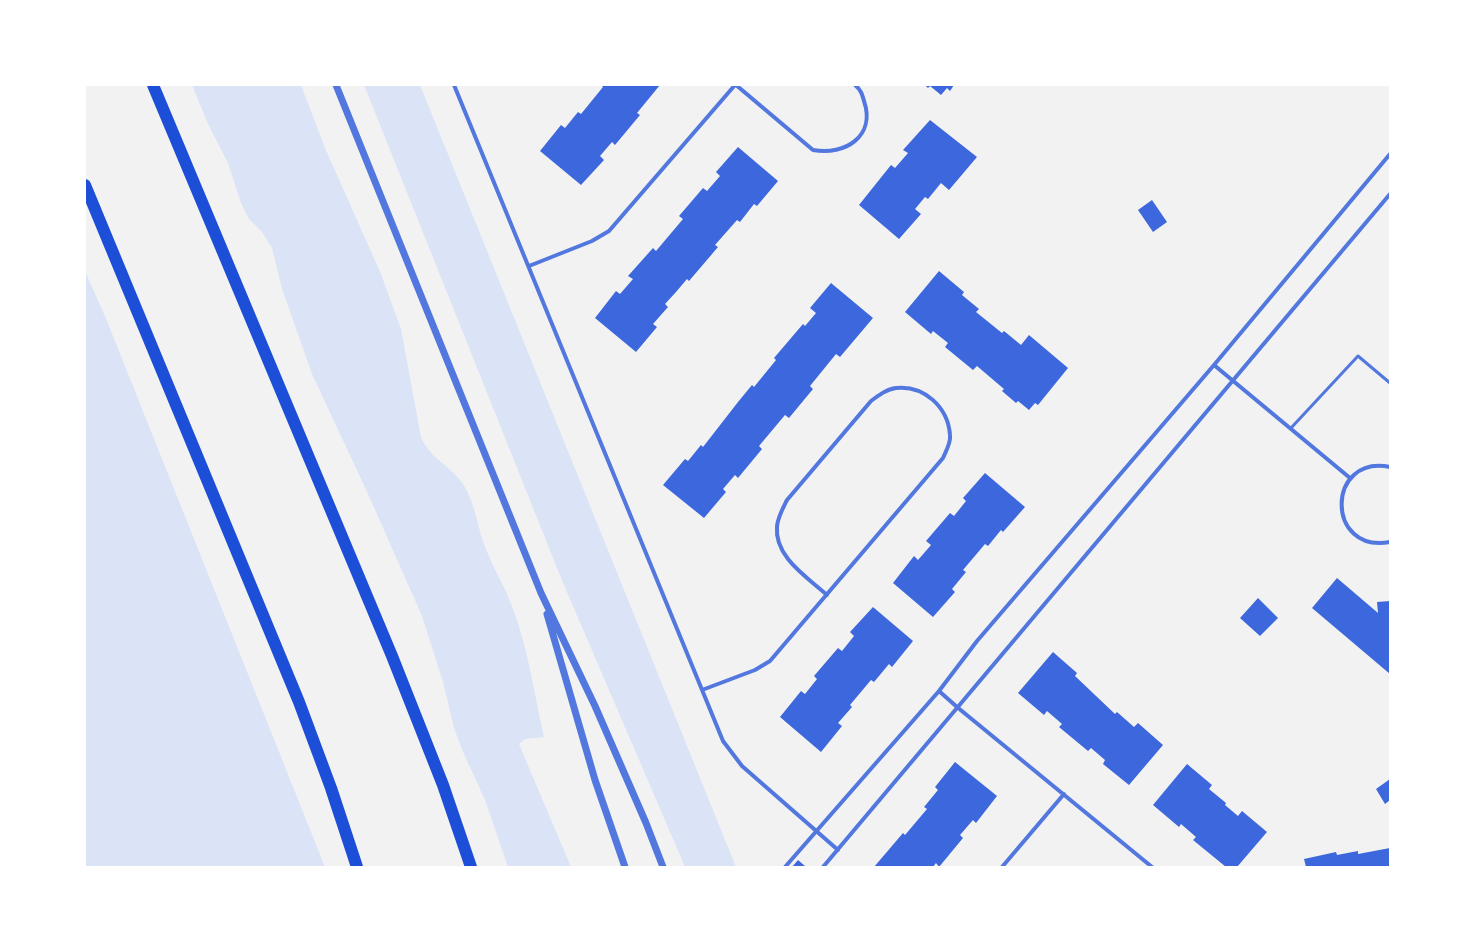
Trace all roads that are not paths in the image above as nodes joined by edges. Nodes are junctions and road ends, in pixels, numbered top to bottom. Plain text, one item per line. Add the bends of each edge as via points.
1 (153, 85) edge
2 (336, 85) edge
3 (454, 85) edge
4 (736, 85) edge
5 (855, 85) edge
6 (1390, 154) edge
7 (85, 185) edge
8 (85, 194) edge
9 (1390, 194) edge
10 (100, 221) junction
11 (529, 266) junction
12 (1214, 365) junction
13 (1231, 380) junction
14 (1390, 383) edge
15 (1291, 428) junction
16 (1390, 467) edge
17 (1350, 478) junction
18 (1390, 542) edge
19 (541, 593) junction
20 (827, 595) junction
21 (702, 690) junction
22 (940, 691) junction
23 (957, 707) junction
24 (1064, 794) junction
25 (817, 832) junction
26 (838, 850) junction
27 (357, 867) edge
28 (471, 867) edge
29 (625, 867) edge
30 (663, 867) edge
31 (785, 867) edge
32 (823, 867) edge
33 (1002, 867) edge
34 (1152, 867) edge

1 - 28 highway via 392,656 444,785
2 - 19 street
3 - 11 street
4 - 5 street via 813,150 825,152 838,151 850,146 865,126 867,108 860,89
4 - 11 street via 609,231 585,244
6 - 12 street
7 - 10 highway
8 - 10 highway
9 - 13 street
10 - 27 highway via 294,688
11 - 21 street
12 - 13 street
12 - 22 street via 982,635
13 - 15 street
13 - 23 street
14 - 15 lane via 1358,356
15 - 17 street
16 - 17 street via 1365,468
17 - 18 street via 1344,489 1341,504 1343,519 1352,532 1364,540 1380,544
19 - 29 street via 595,780
19 - 30 street via 595,706
20 - 20 street via 790,562 781,549 777,537 780,514 787,500 871,400 895,388 918,389 936,402 943,413 950,436 943,458
20 - 21 street via 777,654 763,666
21 - 25 street via 731,754
22 - 23 street
22 - 25 street
23 - 24 street
23 - 26 street
24 - 33 street
24 - 34 street
25 - 26 street
25 - 31 street
26 - 32 street

